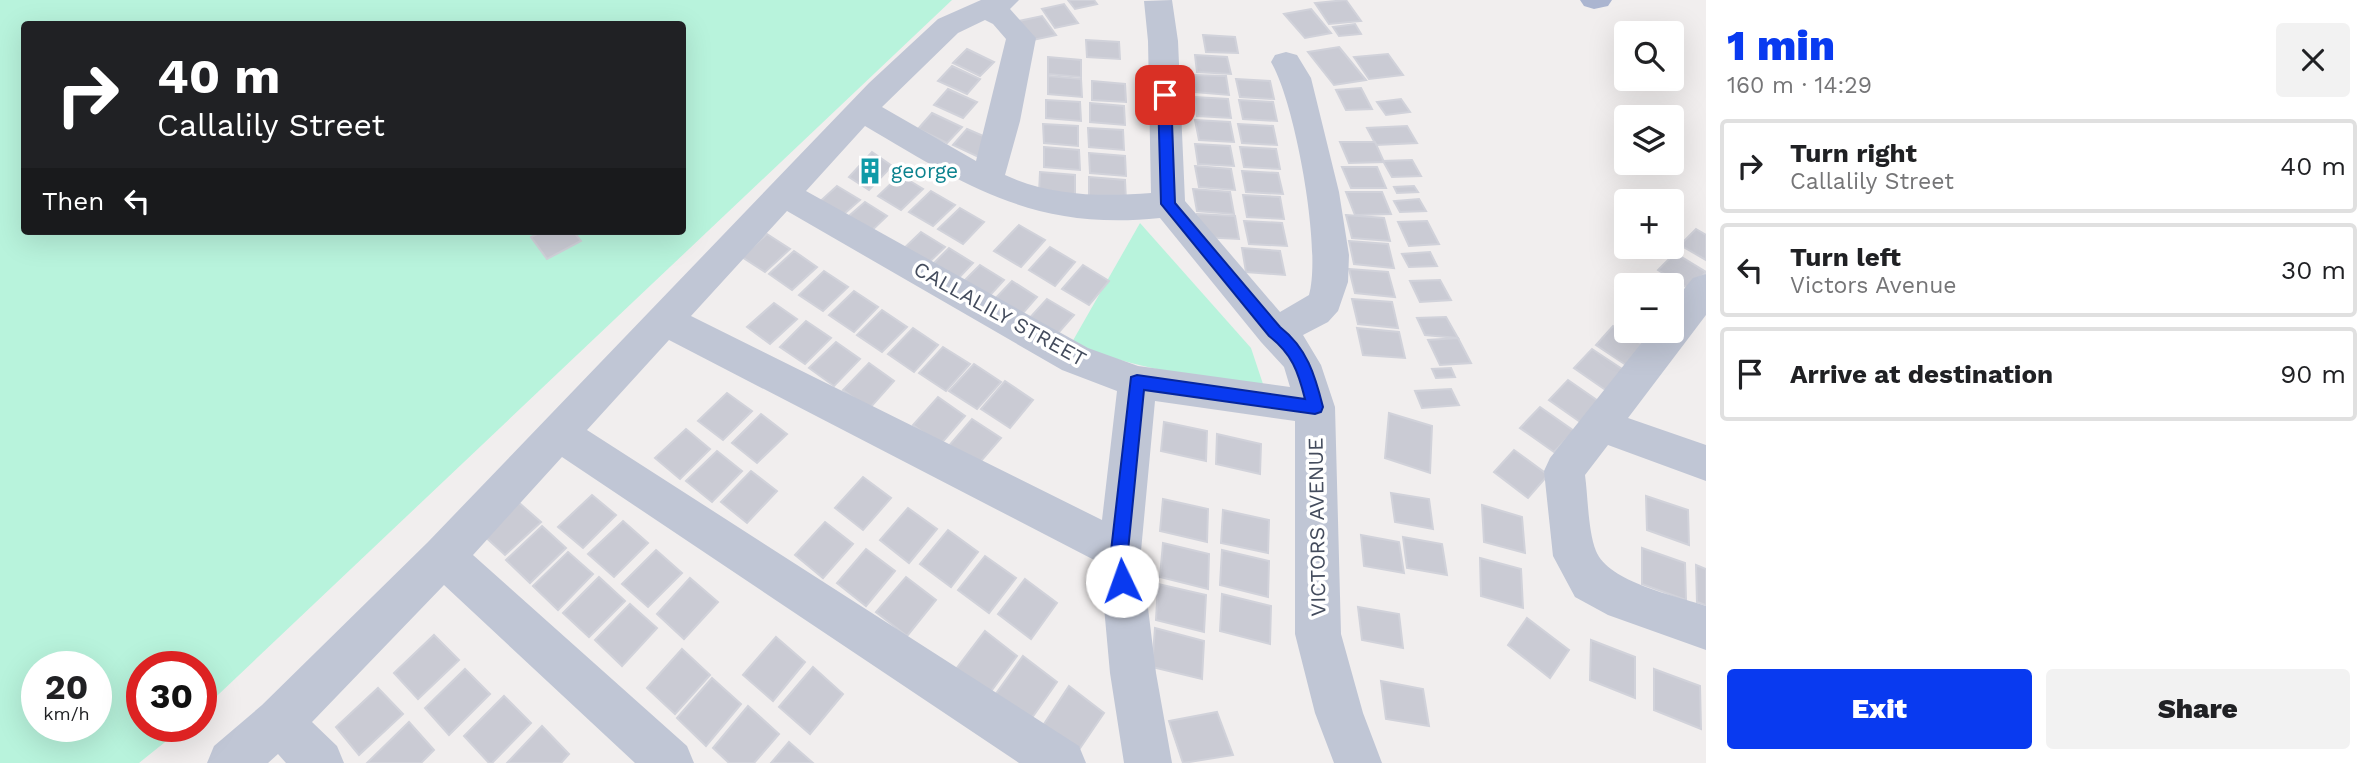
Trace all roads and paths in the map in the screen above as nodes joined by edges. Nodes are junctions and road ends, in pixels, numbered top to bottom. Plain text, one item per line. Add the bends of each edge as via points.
1 (1158, 0) edge
2 (996, 4) edge
3 (1286, 62) dead end
4 (863, 110) junction
5 (987, 181) junction
6 (782, 193) junction
7 (1168, 204) junction
8 (1706, 288) edge
9 (664, 320) junction
10 (1274, 331) junction
11 (1137, 382) junction
12 (1315, 407) junction
13 (1599, 425) junction
14 (558, 433) junction
15 (1706, 463) edge
16 (1119, 551) junction
17 (443, 556) junction
18 (1706, 628) edge
19 (279, 722) junction
20 (231, 763) edge
21 (320, 763) edge
22 (670, 763) edge
23 (1062, 763) edge
24 (1148, 763) edge
25 (1358, 763) edge

1 - 7 street
2 - 4 street via 948,26
2 - 5 street via 1021,38
3 - 10 street via 1296,78 1331,257 1324,303
4 - 5 street
4 - 6 street
5 - 7 street via 1043,201 1093,207
6 - 9 street
6 - 11 street, CALLALILY STREET via 1075,359
7 - 10 street, VICTORS AVENUE
8 - 13 street
9 - 14 street
9 - 16 street
10 - 12 street, VICTORS AVENUE via 1291,344 1301,360
11 - 12 street, CALLALILY STREET
11 - 16 street
12 - 25 street, VICTORS AVENUE via 1318,634
13 - 15 street
13 - 18 street via 1564,471 1575,556 1590,582 1623,600
14 - 17 street
14 - 23 street
16 - 24 street
17 - 19 street
17 - 22 street
19 - 20 street
19 - 21 street

